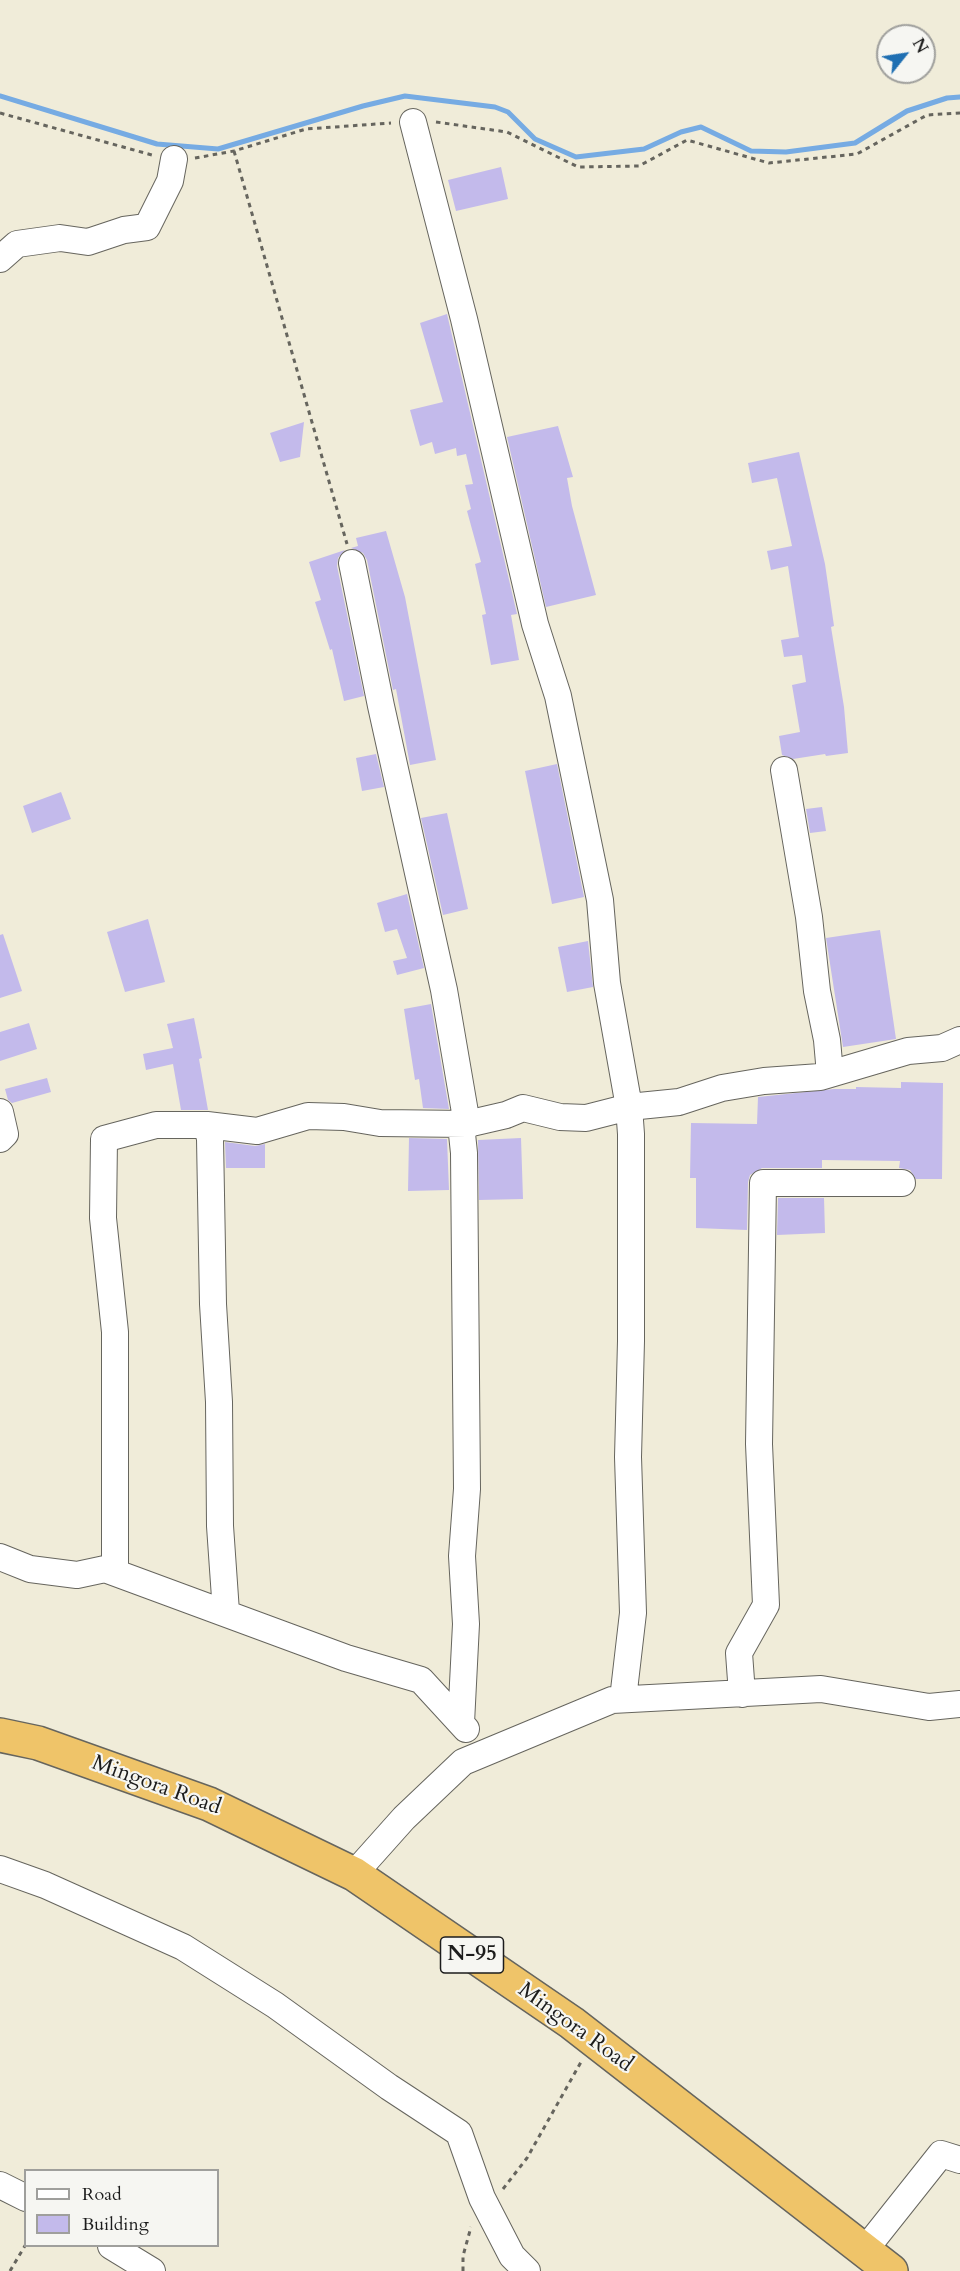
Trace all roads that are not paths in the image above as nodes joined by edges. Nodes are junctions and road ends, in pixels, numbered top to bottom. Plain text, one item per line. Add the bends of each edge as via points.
1 (413, 122) road end
2 (174, 159) road end
3 (0, 259) edge
4 (352, 563) road end
5 (784, 770) dead end
6 (960, 1040) edge
7 (830, 1074) junction
8 (629, 1107) junction
9 (0, 1112) edge
10 (467, 1124) junction
11 (207, 1125) junction
12 (0, 1139) edge
13 (902, 1183) dead end
14 (0, 1557) edge
15 (115, 1572) junction
16 (226, 1612) junction
17 (742, 1694) junction
18 (623, 1699) junction
19 (960, 1704) edge
20 (461, 1723) junction
21 (0, 1735) edge
22 (484, 1754) junction
23 (0, 1869) edge
24 (354, 1874) junction
25 (960, 2160) edge
26 (0, 2185) edge
27 (24, 2197) edge
28 (113, 2247) edge
29 (864, 2251) junction
30 (152, 2271) edge
31 (527, 2271) edge
32 (891, 2271) edge

1 - 8 street via 464,319 535,624 558,696 600,900 608,983
2 - 3 street via 170,181 147,227 88,242 60,238 17,244
4 - 10 street via 444,990
5 - 7 street
6 - 7 street via 942,1048 908,1051
7 - 8 street via 722,1088 679,1102
8 - 10 street via 586,1118 560,1117 523,1108
8 - 18 street via 628,1457 633,1613
9 - 12 street via 5,1134
10 - 11 street via 380,1123 308,1116 257,1131
10 - 20 street via 462,1134 467,1477 462,1556 466,1624
11 - 15 street via 156,1125 104,1139 103,1218 115,1332
11 - 16 street
13 - 17 street via 763,1183 759,1444 766,1605 740,1653
14 - 15 street via 30,1569 77,1575 105,1569
15 - 16 street
16 - 20 street via 346,1658 421,1680
17 - 18 street
17 - 19 street via 821,1689 929,1707
18 - 22 street via 612,1700
20 - 22 street
21 - 24 highway, Mingora Road / N-95 via 38,1743 209,1803
22 - 24 street via 463,1762 404,1818
23 - 31 street via 183,1947 275,2005 459,2133 484,2201 512,2256
24 - 29 highway, Mingora Road / N-95 via 592,2039
25 - 29 street via 941,2154
26 - 27 street
28 - 30 street
29 - 32 highway, Mingora Road / N-95

